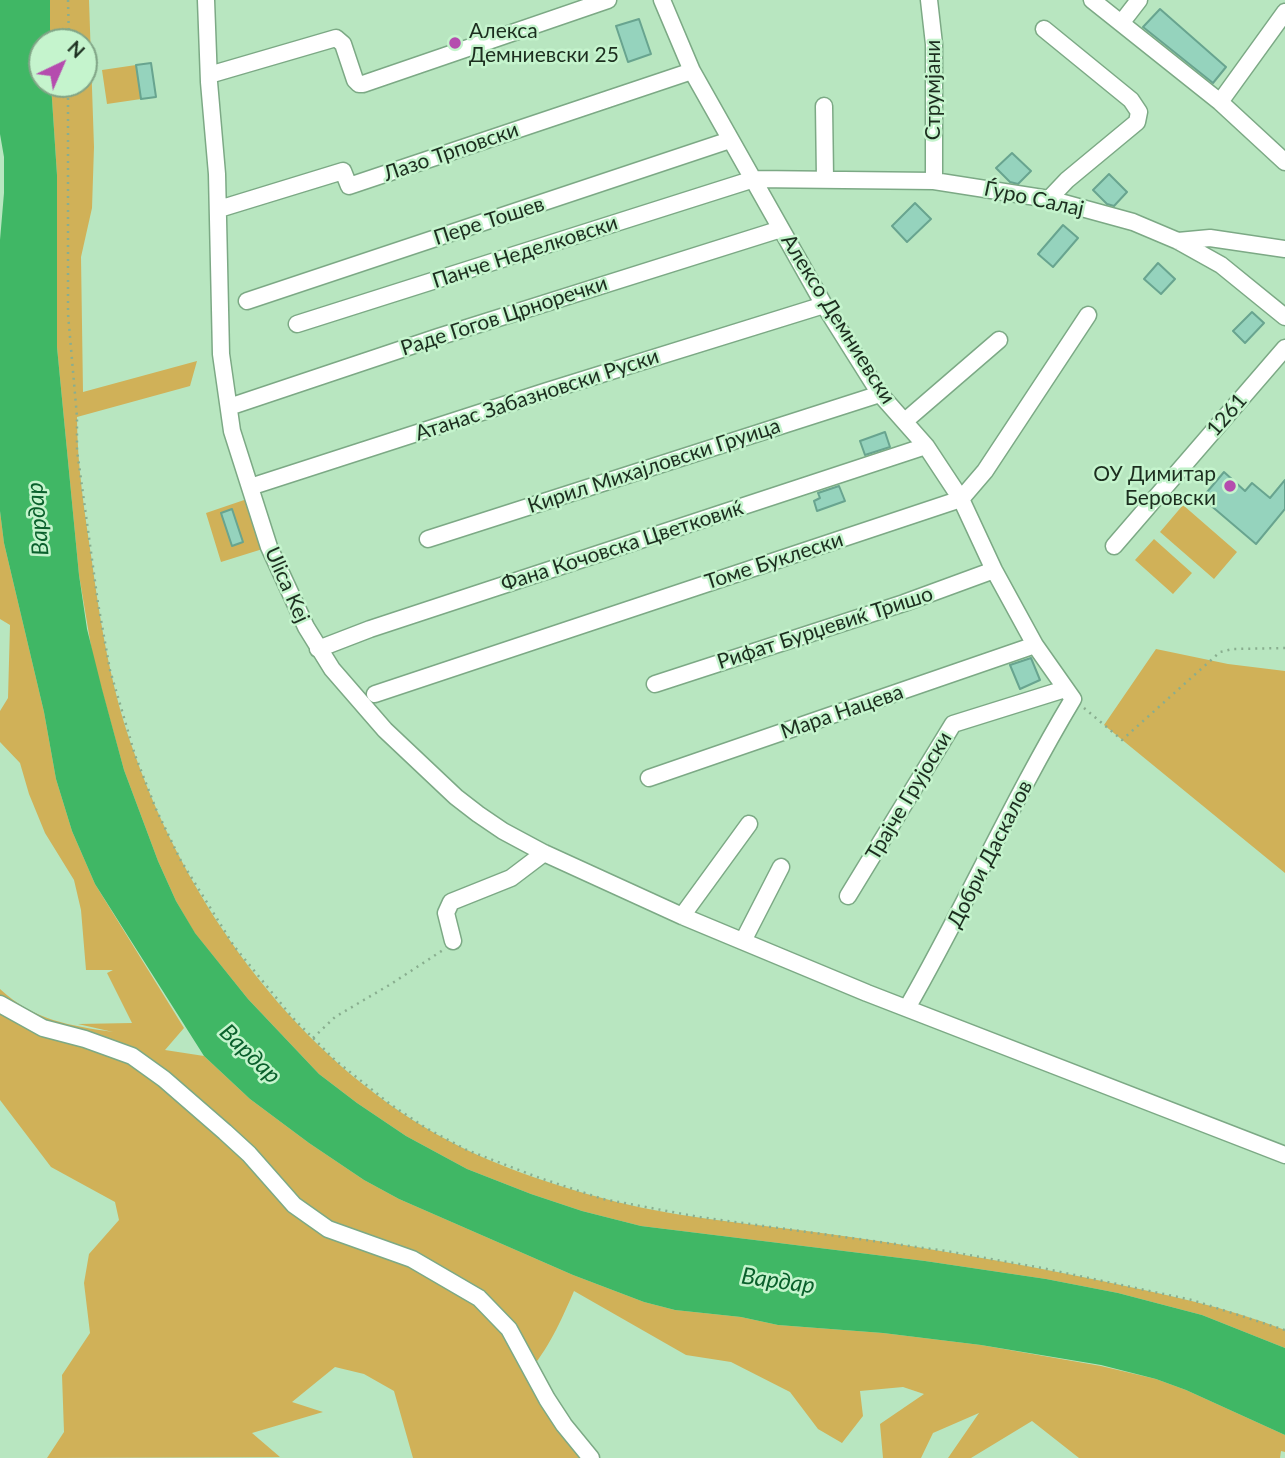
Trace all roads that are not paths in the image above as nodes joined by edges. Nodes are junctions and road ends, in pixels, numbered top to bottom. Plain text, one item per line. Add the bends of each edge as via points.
1 (206, 0) edge
2 (608, 0) edge
3 (662, 0) edge
4 (929, 0) edge
5 (1092, 0) edge
6 (1139, 0) edge
7 (1279, 0) edge
8 (1285, 5) edge
9 (1285, 12) edge
10 (1122, 22) junction
11 (1044, 29) dead end
12 (692, 71) junction
13 (209, 75) junction
14 (1220, 103) junction
15 (824, 106) dead end
16 (730, 140) junction
17 (1285, 162) edge
18 (825, 178) junction
19 (754, 179) junction
20 (934, 181) junction
21 (1049, 200) junction
22 (219, 209) junction
23 (781, 229) junction
24 (1178, 241) junction
25 (1285, 249) edge
26 (247, 301) dead end
27 (824, 305) junction
28 (1088, 315) dead end
29 (1285, 317) edge
30 (297, 324) dead end
31 (999, 340) dead end
32 (1285, 348) edge
33 (880, 394) junction
34 (229, 407) junction
35 (905, 421) junction
36 (926, 446) junction
37 (250, 487) junction
38 (961, 499) junction
39 (428, 539) dead end
40 (1114, 546) dead end
41 (994, 570) junction
42 (1035, 645) junction
43 (318, 649) junction
44 (655, 684) dead end
45 (376, 694) dead end
46 (1069, 694) junction
47 (649, 778) dead end
48 (749, 824) dead end
49 (544, 853) junction
50 (781, 867) dead end
51 (848, 896) dead end
52 (682, 916) junction
53 (743, 941) junction
54 (452, 943) road end
55 (0, 1004) edge
56 (907, 1008) junction
57 (1285, 1155) edge
58 (591, 1458) edge

1 - 13 street, Ulica Kej
2 - 13 street via 363,84 355,80 343,44 334,38
3 - 12 street, Алексо Демниевски
4 - 20 street, Струмјани via 934,44
5 - 10 street
6 - 10 street
7 - 8 street
9 - 14 street
10 - 14 street
11 - 21 street via 1131,100 1139,112 1137,122
12 - 16 street, Алексо Демниевски
12 - 22 street, Лазо Трповски via 349,186 343,171
13 - 22 street, Ulica Kej
14 - 17 street
15 - 18 street
16 - 19 street, Алексо Демниевски
16 - 26 street, Пере Тошев
18 - 19 street, Ѓуро Салај
18 - 20 street, Ѓуро Салај
19 - 23 street, Алексо Демниевски
19 - 30 street, Панче Неделковски
20 - 21 street, Ѓуро Салај
21 - 24 street, Ѓуро Салај via 1133,222
22 - 34 street, Ulica Kej via 221,354
23 - 27 street, Алексо Демниевски
23 - 34 street, Раде Гогов Црноречки
24 - 25 street via 1210,238
24 - 29 street, Ѓуро Салај via 1221,265
27 - 33 street, Алексо Демниевски
27 - 37 street, Атанас Забазновски Руски
28 - 38 street via 985,471
31 - 35 street
32 - 40 street, 1261
33 - 35 street, Алексо Демниевски
33 - 39 street, Кирил Михајловски Груица
34 - 37 street, Ulica Kej
35 - 36 street, Алексо Демниевски
36 - 38 street, Алексо Демниевски
36 - 43 street, Фана Кочовска Цветковиќ
37 - 43 street, Ulica Kej via 269,547
38 - 41 street, Алексо Демниевски
38 - 45 street, Томе Буклески
41 - 42 street, Алексо Демниевски
41 - 44 street, Рифат Бурџевиќ Тришо
42 - 46 street, Алексо Демниевски
42 - 47 street, Мара Нацева
43 - 49 street, Ulica Kej via 385,730 456,797
46 - 51 street, Трајче Грујоски via 953,724
46 - 56 street, Добри Даскалов via 943,947
48 - 52 street
49 - 52 street, Ulica Kej
49 - 54 street via 511,878 448,905
50 - 53 street
52 - 53 street, Ulica Kej
53 - 56 street, Ulica Kej
55 - 58 street via 43,1028 132,1056 250,1154 294,1205 328,1229 412,1259 479,1298 509,1329 547,1399
56 - 57 street, Ulica Kej

